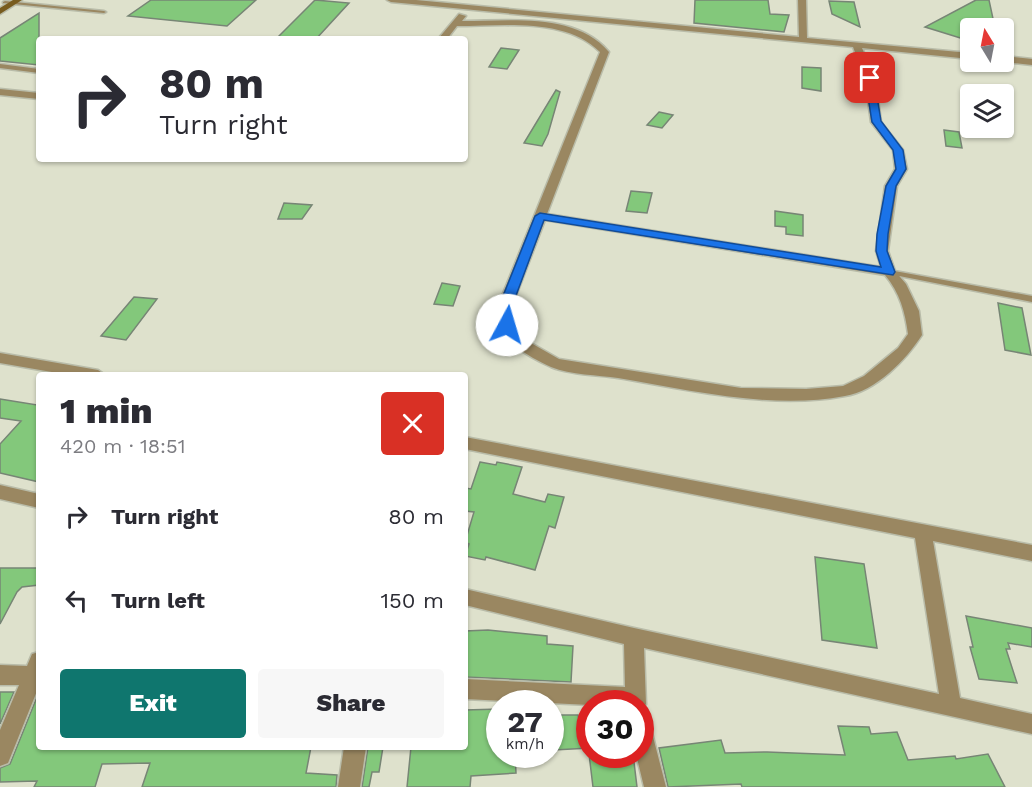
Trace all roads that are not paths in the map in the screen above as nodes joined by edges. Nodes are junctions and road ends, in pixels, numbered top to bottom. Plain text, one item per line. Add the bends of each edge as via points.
1 (390, 0) edge
2 (802, 0) edge
3 (9, 2) edge
4 (469, 8) junction
5 (0, 12) edge
6 (104, 12) dead end
7 (455, 24) junction
8 (445, 36) edge
9 (803, 40) junction
10 (856, 45) junction
11 (960, 55) edge
12 (1014, 60) edge
13 (1032, 62) edge
14 (0, 66) edge
15 (36, 71) edge
16 (0, 92) edge
17 (36, 96) edge
18 (540, 216) junction
19 (889, 272) junction
20 (1032, 299) edge
21 (0, 358) edge
22 (81, 372) edge
23 (468, 444) edge
24 (0, 492) edge
25 (36, 500) edge
26 (923, 532) junction
27 (1032, 553) edge
28 (468, 598) edge
29 (634, 638) junction
30 (36, 671) edge
31 (36, 673) edge
32 (0, 675) edge
33 (468, 689) edge
34 (635, 690) edge
35 (576, 696) edge
36 (951, 707) junction
37 (1032, 724) edge
38 (355, 750) edge
39 (0, 755) edge
40 (650, 768) edge
41 (349, 787) edge
42 (655, 787) edge

1 - 4 street
2 - 9 street
3 - 5 main road
3 - 6 lane
4 - 7 street
4 - 9 street
7 - 8 street
7 - 18 street via 567,29 584,33 605,52
9 - 10 street
10 - 11 street
10 - 19 street via 870,78 876,122 898,150 901,169 891,186 883,234 882,251
12 - 13 street
14 - 15 lane
16 - 17 street
18 - 19 street
18 - 19 street via 507,301 507,325 519,342 556,363 730,392 845,391 869,380 915,336 912,311
19 - 20 lane
21 - 22 street
23 - 26 street
24 - 25 street
26 - 27 street
26 - 36 street
28 - 29 street
29 - 34 street
29 - 36 street
30 - 32 street
31 - 39 street
33 - 35 street
36 - 37 street
38 - 41 street
40 - 42 street

